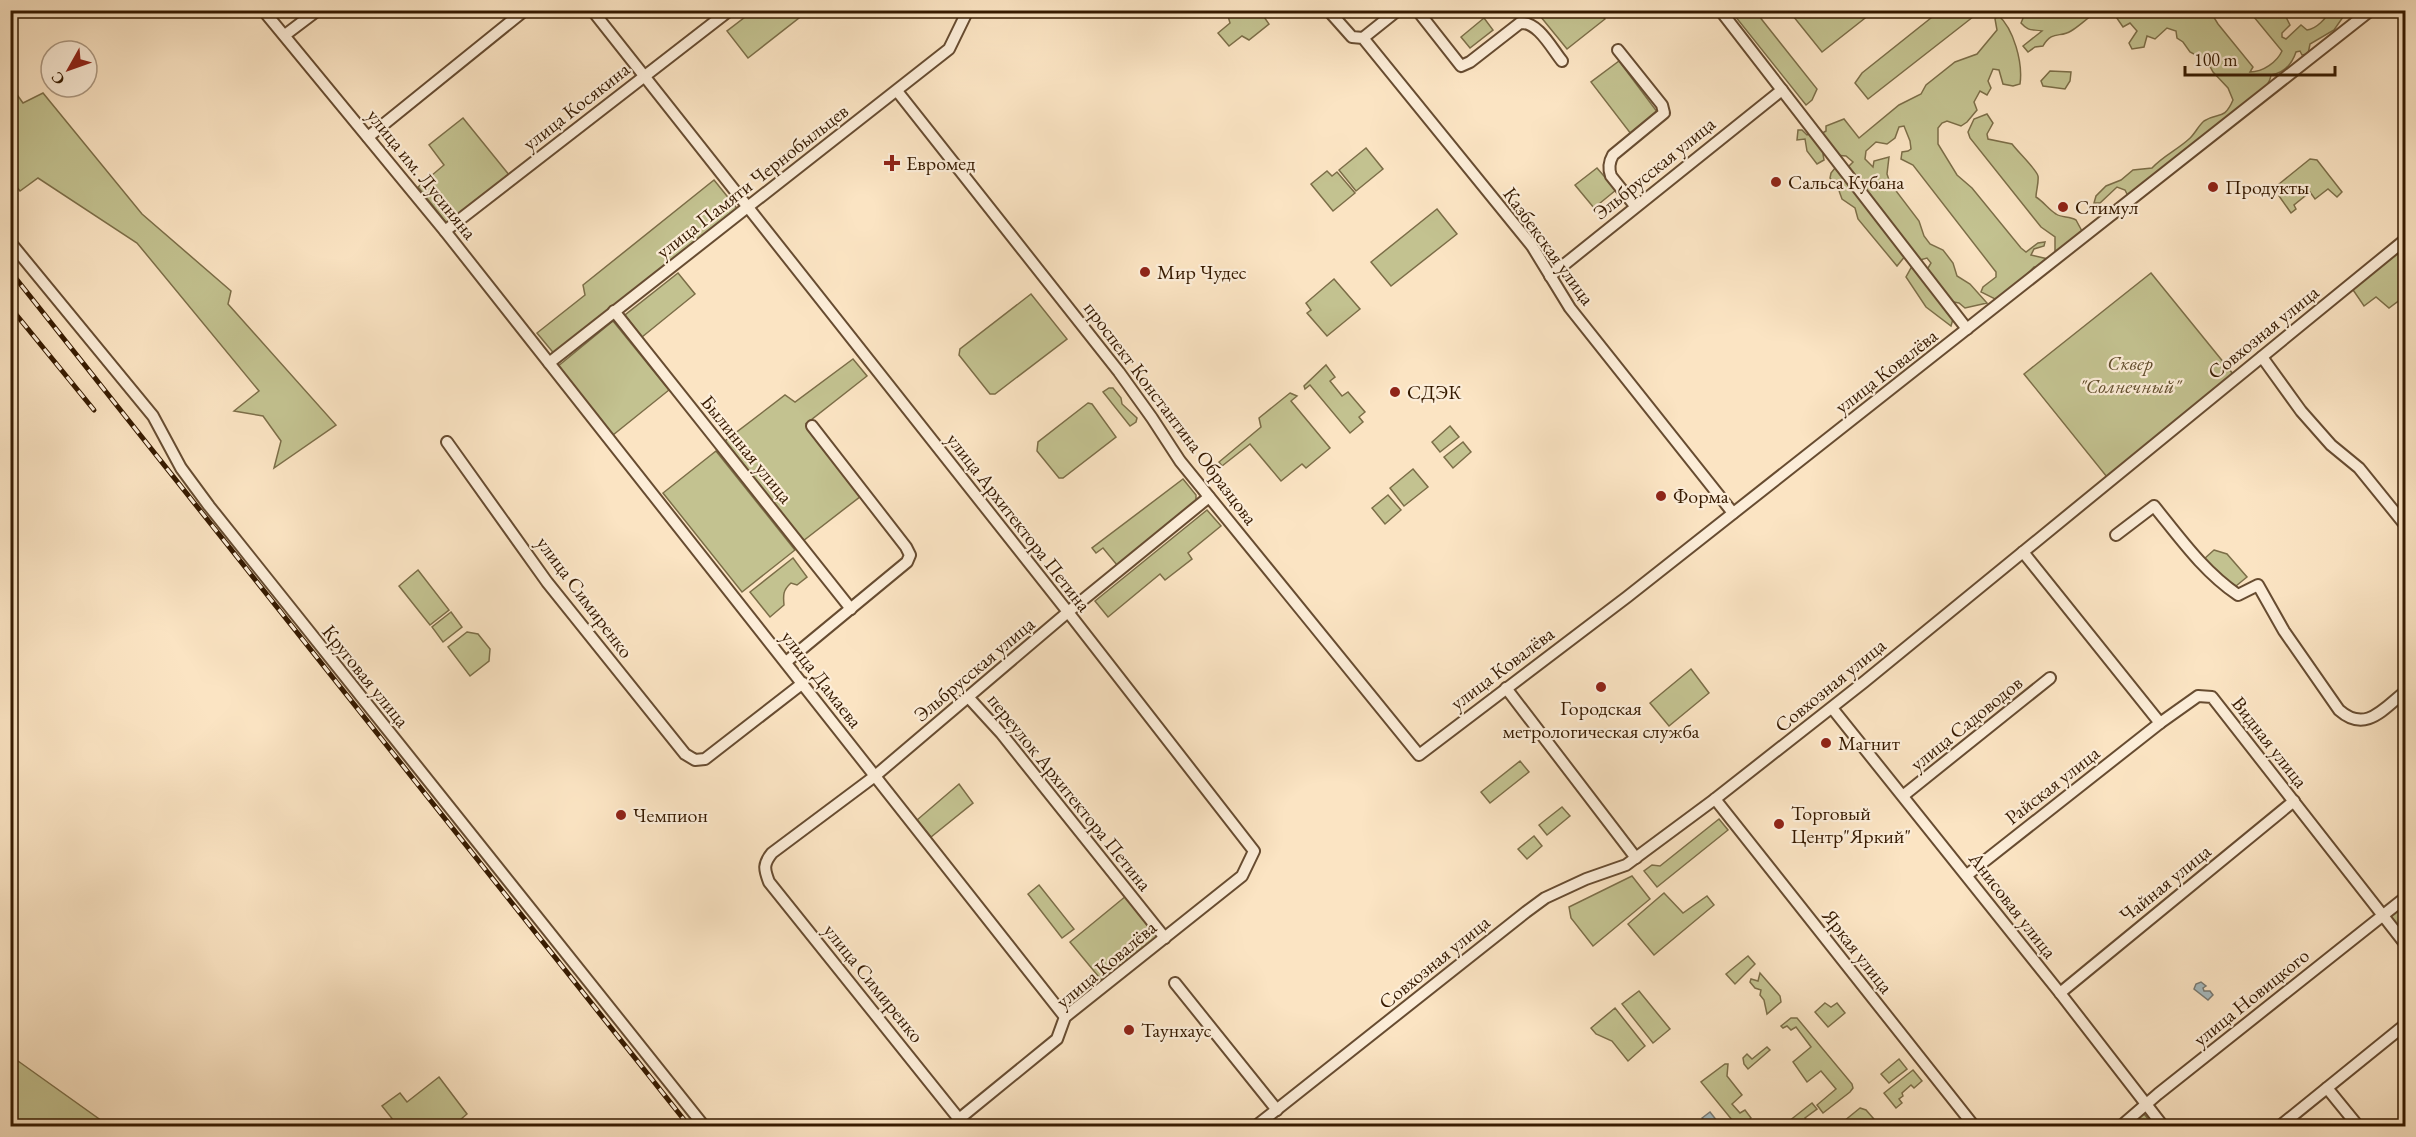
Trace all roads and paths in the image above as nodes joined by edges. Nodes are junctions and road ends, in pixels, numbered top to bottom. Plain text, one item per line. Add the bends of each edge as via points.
1 (264, 10) edge
2 (318, 10) edge
3 (525, 10) edge
4 (592, 10) edge
5 (730, 10) edge
6 (1328, 10) edge
7 (1398, 10) edge
8 (1418, 10) edge
9 (1720, 10) edge
10 (2371, 10) edge
11 (966, 14) edge
12 (285, 35) junction
13 (1363, 38) junction
14 (1618, 50) dead end
15 (1562, 61) dead end
16 (645, 75) junction
17 (1782, 90) junction
18 (897, 91) junction
19 (369, 137) junction
20 (1635, 206) junction
21 (747, 208) junction
22 (445, 231) junction
23 (2406, 239) edge
24 (10, 242) edge
25 (1550, 276) junction
26 (614, 311) junction
27 (1967, 329) junction
28 (2262, 357) junction
29 (549, 363) junction
30 (812, 426) dead end
31 (447, 442) dead end
32 (1209, 497) junction
33 (1733, 513) junction
34 (2406, 526) edge
35 (2116, 535) dead end
36 (2023, 552) junction
37 (851, 609) junction
38 (1068, 612) junction
39 (786, 662) junction
40 (2050, 678) dead end
41 (803, 683) junction
42 (1506, 688) junction
43 (2406, 691) edge
44 (969, 698) junction
45 (1832, 708) junction
46 (2160, 723) junction
47 (1419, 754) joint
48 (875, 776) junction
49 (1904, 795) junction
50 (1715, 799) junction
51 (2294, 801) junction
52 (1636, 858) junction
53 (1249, 861) joint
54 (764, 868) joint
55 (1967, 875) junction
56 (2406, 897) edge
57 (2382, 916) junction
58 (1165, 938) junction
59 (2406, 945) edge
60 (1175, 983) dead end
61 (2060, 993) junction
62 (1065, 1017) junction
63 (2406, 1024) edge
64 (2327, 1088) junction
65 (2146, 1105) junction
66 (1277, 1110) junction
67 (959, 1119) joint
68 (704, 1126) edge
69 (1256, 1126) edge
70 (1974, 1126) edge
71 (2121, 1126) edge
72 (2163, 1126) edge
73 (2280, 1126) edge
74 (2358, 1126) edge

1 - 12 street, улица им. Лусиняна
2 - 12 street
3 - 19 street
4 - 16 street, улица Архитектора Петина
5 - 16 street, улица Косякина
6 - 13 street, Казбекская улица via 1352,38
7 - 13 street
8 - 15 street via 1461,66 1524,22 1533,25
9 - 17 street
10 - 27 street, улица Ковалёва
11 - 18 street, улица Памяти Чернобыльцев via 949,49
12 - 19 street, улица им. Лусиняна
13 - 25 street, Казбекская улица via 1532,246
14 - 20 street via 1664,109 1663,116 1613,155 1609,164 1611,176
16 - 21 street, улица Архитектора Петина
16 - 22 street, улица Косякина
17 - 20 street, Эльбрусская улица
17 - 27 street
18 - 21 street, улица Памяти Чернобыльцев
18 - 32 street, проспект Константина Образцова via 1119,372 1180,462
19 - 22 street, улица им. Лусиняна
20 - 25 street, Эльбрусская улица
21 - 26 street, улица Памяти Чернобыльцев
21 - 38 street, улица Архитектора Петина
22 - 29 street, улица им. Лусиняна
23 - 28 street, Совхозная улица
24 - 68 street, Круговая улица via 153,416 181,468 208,506
25 - 33 street, Казбекская улица via 1570,308
26 - 29 street, улица Памяти Чернобыльцев
26 - 37 street, Былинная улица
27 - 33 street, улица Ковалёва
28 - 34 street via 2301,411 2331,445 2360,468
28 - 36 street, Совхозная улица
29 - 39 street, улица Дамаева
30 - 37 street via 910,555 907,562
31 - 41 street, улица Симиренко via 547,582 685,754 695,760 705,759
32 - 38 street, Эльбрусская улица
32 - 47 street, проспект Константина Образцова
33 - 42 street, улица Ковалёва
35 - 43 street via 2154,506 2192,555 2220,583 2238,595 2258,585 2284,631 2347,717 2355,721 2372,718
36 - 45 street, Совхозная улица
36 - 46 street
37 - 39 street
38 - 44 street, Эльбрусская улица
38 - 53 street, улица Архитектора Петина via 1254,851
39 - 41 street, улица Дамаева
40 - 49 street, улица Садоводов
41 - 48 street, улица Дамаева
42 - 47 street, улица Ковалёва
42 - 52 street
44 - 48 street, Эльбрусская улица
44 - 58 street, переулок Архитектора Петина
45 - 49 street, Анисовая улица
45 - 50 street, Совхозная улица
46 - 51 street, Видная улица via 2198,696 2212,697
46 - 55 street, Райская улица
48 - 54 street, Эльбрусская улица via 772,853
48 - 62 street, улица Дамаева
49 - 55 street, Анисовая улица
50 - 52 street, Совхозная улица
50 - 70 street, Яркая улица
51 - 57 street, Видная улица
51 - 61 street, Чайная улица
52 - 66 street, Совхозная улица via 1545,898
53 - 58 street, улица Ковалёва via 1242,876
54 - 67 street, улица Симиренко via 768,882
55 - 61 street, Анисовая улица
56 - 57 street, улица Новицкого
57 - 59 street, Видная улица
57 - 65 street, улица Новицкого
58 - 62 street, улица Ковалёва
60 - 66 street
61 - 65 street, Анисовая улица
62 - 67 street, улица Ковалёва via 1057,1038
63 - 64 street
64 - 73 street
64 - 74 street
65 - 71 street, улица Новицкого
65 - 72 street, Анисовая улица
66 - 69 street, Совхозная улица

